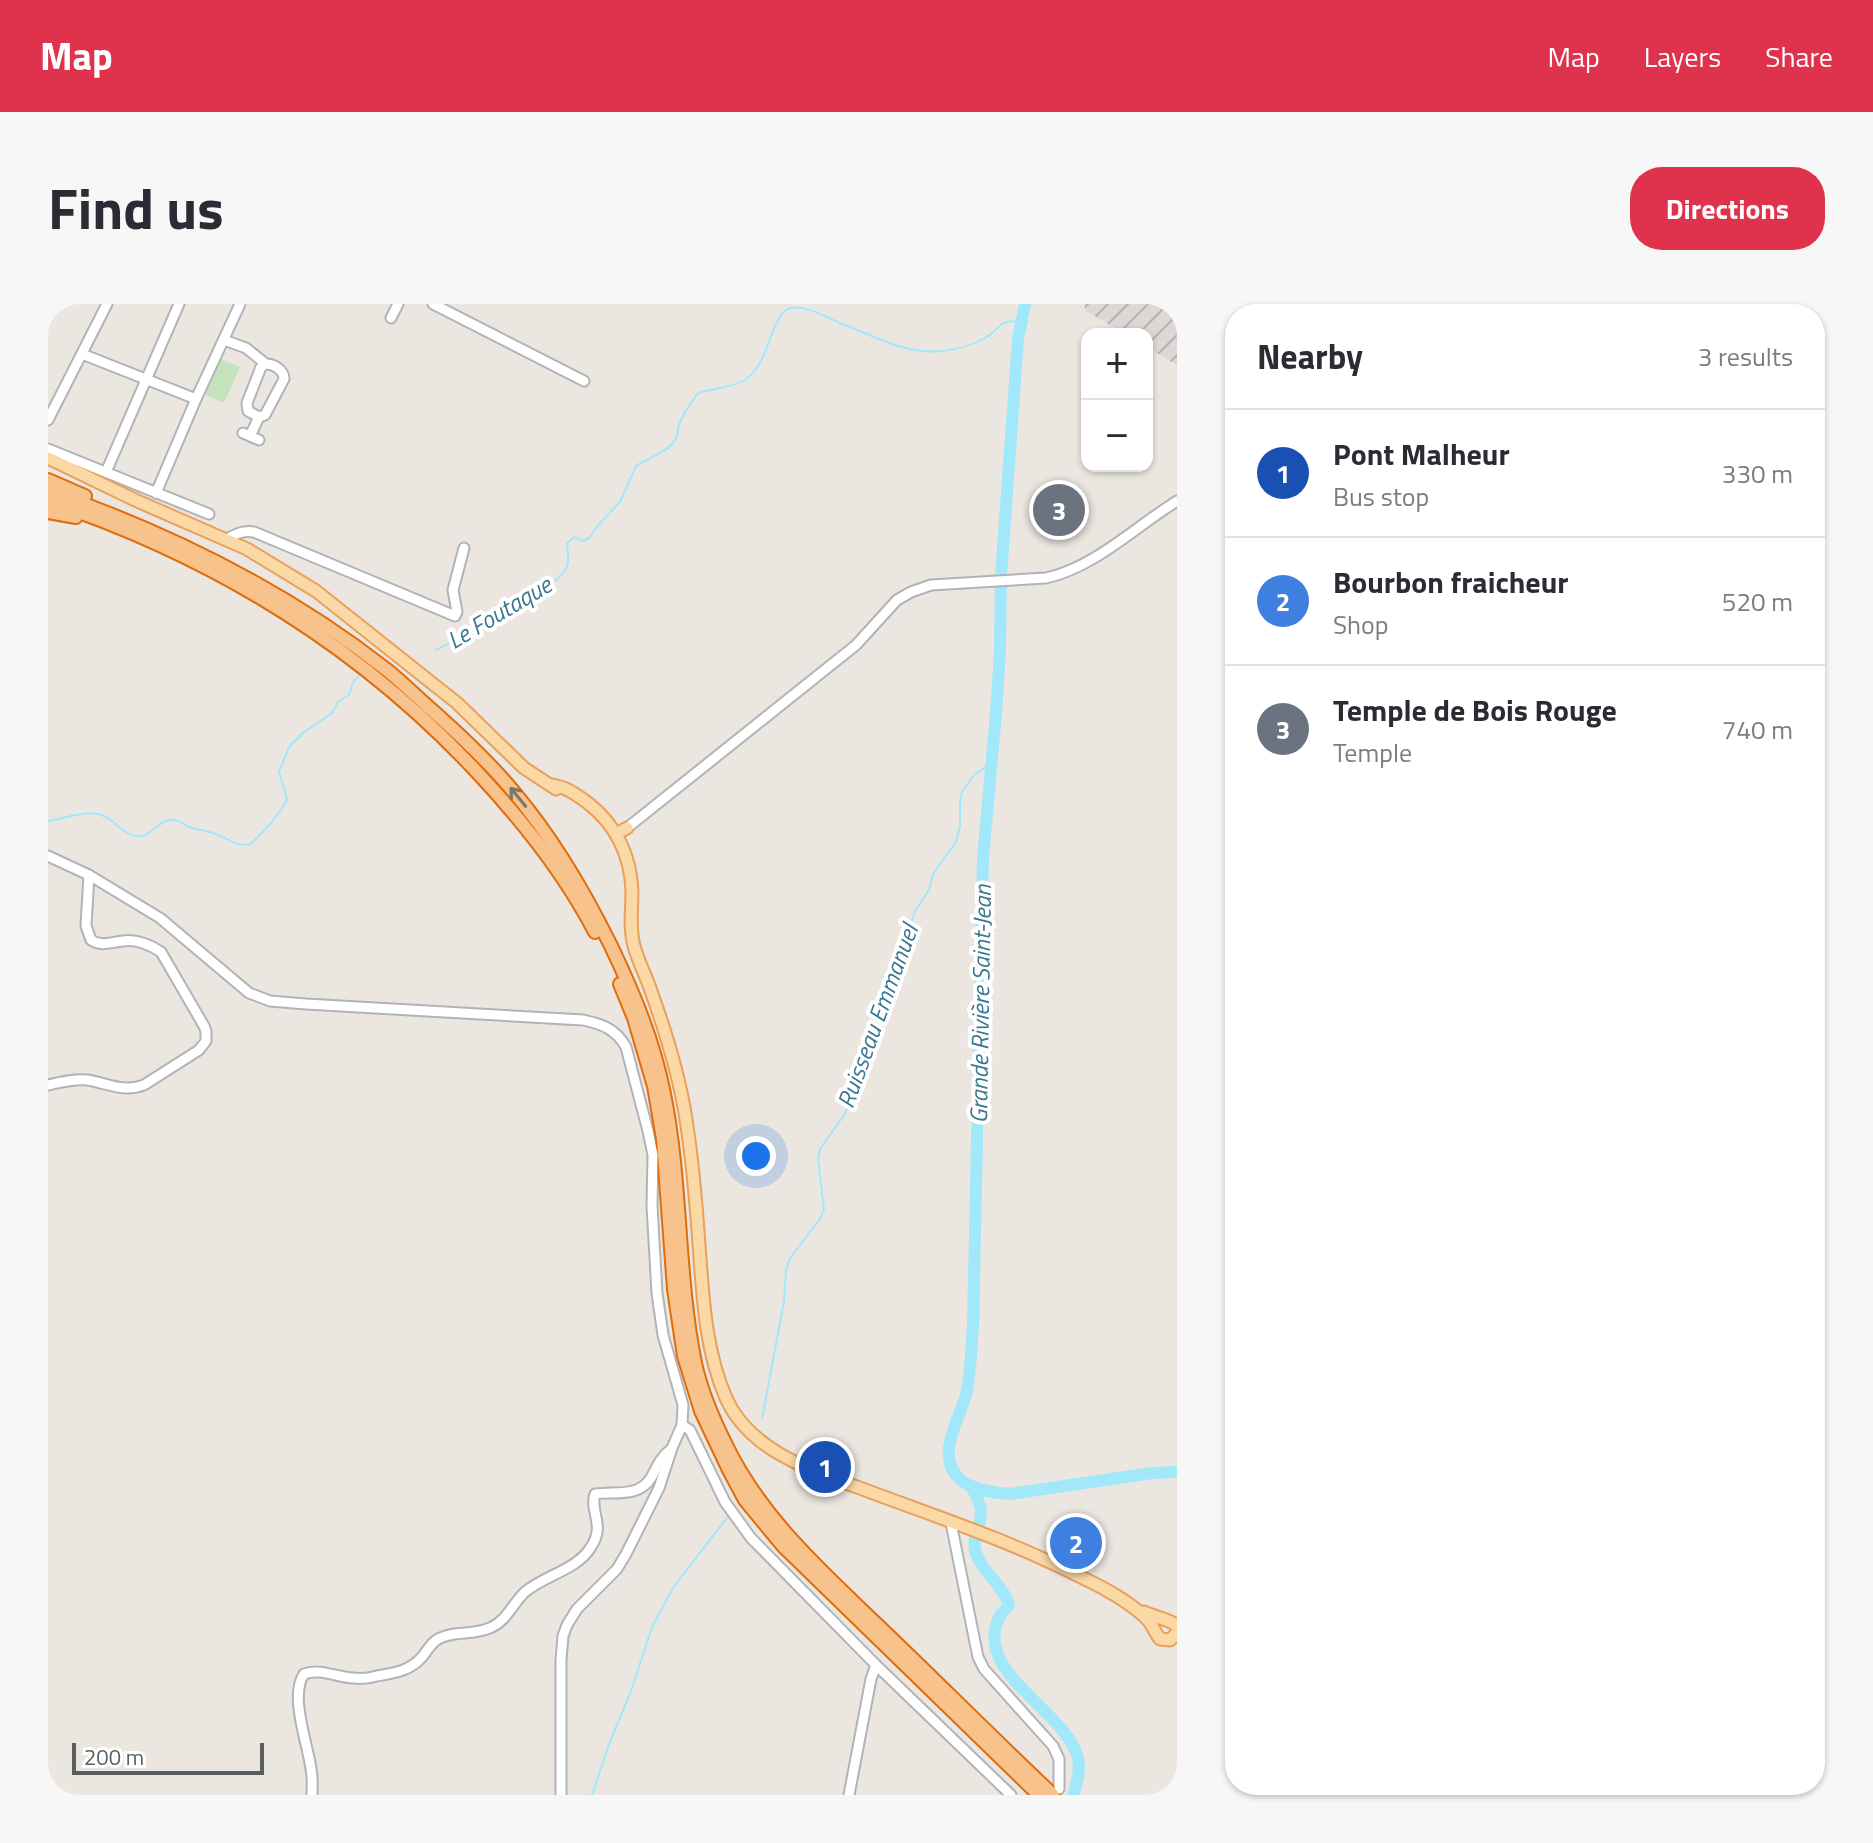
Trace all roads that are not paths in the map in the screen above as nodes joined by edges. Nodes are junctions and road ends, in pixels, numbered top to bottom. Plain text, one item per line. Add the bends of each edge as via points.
1 (107, 304) edge
2 (179, 304) edge
3 (240, 304) edge
4 (398, 304) edge
5 (433, 304) edge
6 (391, 318) dead end
7 (224, 340) junction
8 (82, 354) junction
9 (266, 364) junction
10 (145, 379) junction
11 (584, 381) dead end
12 (196, 399) junction
13 (259, 417) junction
14 (48, 420) edge
15 (251, 436) dead end
16 (48, 449) edge
17 (48, 458) edge
18 (48, 464) edge
19 (106, 472) junction
20 (48, 480) edge
21 (48, 491) edge
22 (156, 493) junction
23 (135, 500) junction
24 (48, 501) edge
25 (1177, 501) edge
26 (48, 512) edge
27 (209, 514) dead end
28 (227, 539) junction
29 (464, 548) dead end
30 (195, 551) junction
31 (266, 600) junction
32 (551, 785) junction
33 (618, 836) junction
34 (48, 856) edge
35 (89, 875) junction
36 (48, 1085) edge
37 (682, 1425) junction
38 (672, 1448) junction
39 (956, 1524) junction
40 (1136, 1609) junction
41 (1162, 1620) junction
42 (1177, 1626) edge
43 (1156, 1632) junction
44 (1176, 1637) edge
45 (876, 1665) junction
46 (1050, 1793) edge
47 (312, 1795) edge
48 (561, 1795) edge
49 (849, 1795) edge
50 (1011, 1795) edge

1 - 8 street
2 - 10 street
3 - 7 street
4 - 6 street
5 - 11 street
7 - 9 street
7 - 12 street
8 - 10 street
8 - 14 street
9 - 13 street via 247,403 248,411
9 - 13 street via 281,371 284,379
10 - 12 street
10 - 19 street
12 - 22 street
13 - 15 street
16 - 19 street
17 - 23 main road
18 - 23 main road
19 - 22 street
20 - 30 highway
21 - 30 highway
22 - 27 street
23 - 28 main road
24 - 31 highway via 175,552
25 - 33 street via 1061,575 931,585 897,600 856,645
26 - 31 highway via 104,527
28 - 29 street via 254,532 454,616 454,581
28 - 32 main road via 316,591 457,703 524,768
46 -> 30 highway via 803,1553 764,1507 728,1449 695,1364 669,1119 653,1048 610,942 555,847 487,762 387,670 274,593
31 - 46 highway via 338,648 421,716 497,793 555,866 594,928 646,1057 663,1139 684,1356 701,1411 745,1500 783,1546
32 - 33 main road
32 - 33 main road via 584,800
33 - 39 main road via 631,884 632,941 685,1108 704,1312 726,1400 749,1432 786,1457
34 - 35 street
35 - 36 street via 86,926 91,940 132,941 161,952 204,1026 206,1041 136,1088 79,1080
35 - 37 street via 160,918 242,988 270,1001 583,1020 617,1034 626,1047 653,1155 657,1293 683,1405
37 - 38 street
37 - 45 street via 690,1430 725,1502 751,1538
38 - 47 street via 641,1487 595,1494 598,1526 592,1546 524,1593 495,1626 440,1637 416,1663 400,1671 362,1678 311,1671 302,1676 300,1721
38 - 48 street via 626,1554 577,1609 563,1636
39 - 40 main road via 1065,1569
39 - 46 street via 978,1657 1053,1746 1059,1759
40 - 41 main road
40 - 43 main road
41 - 42 main road
41 - 43 main road
43 - 44 main road via 1163,1641
45 - 49 street
45 - 50 street

